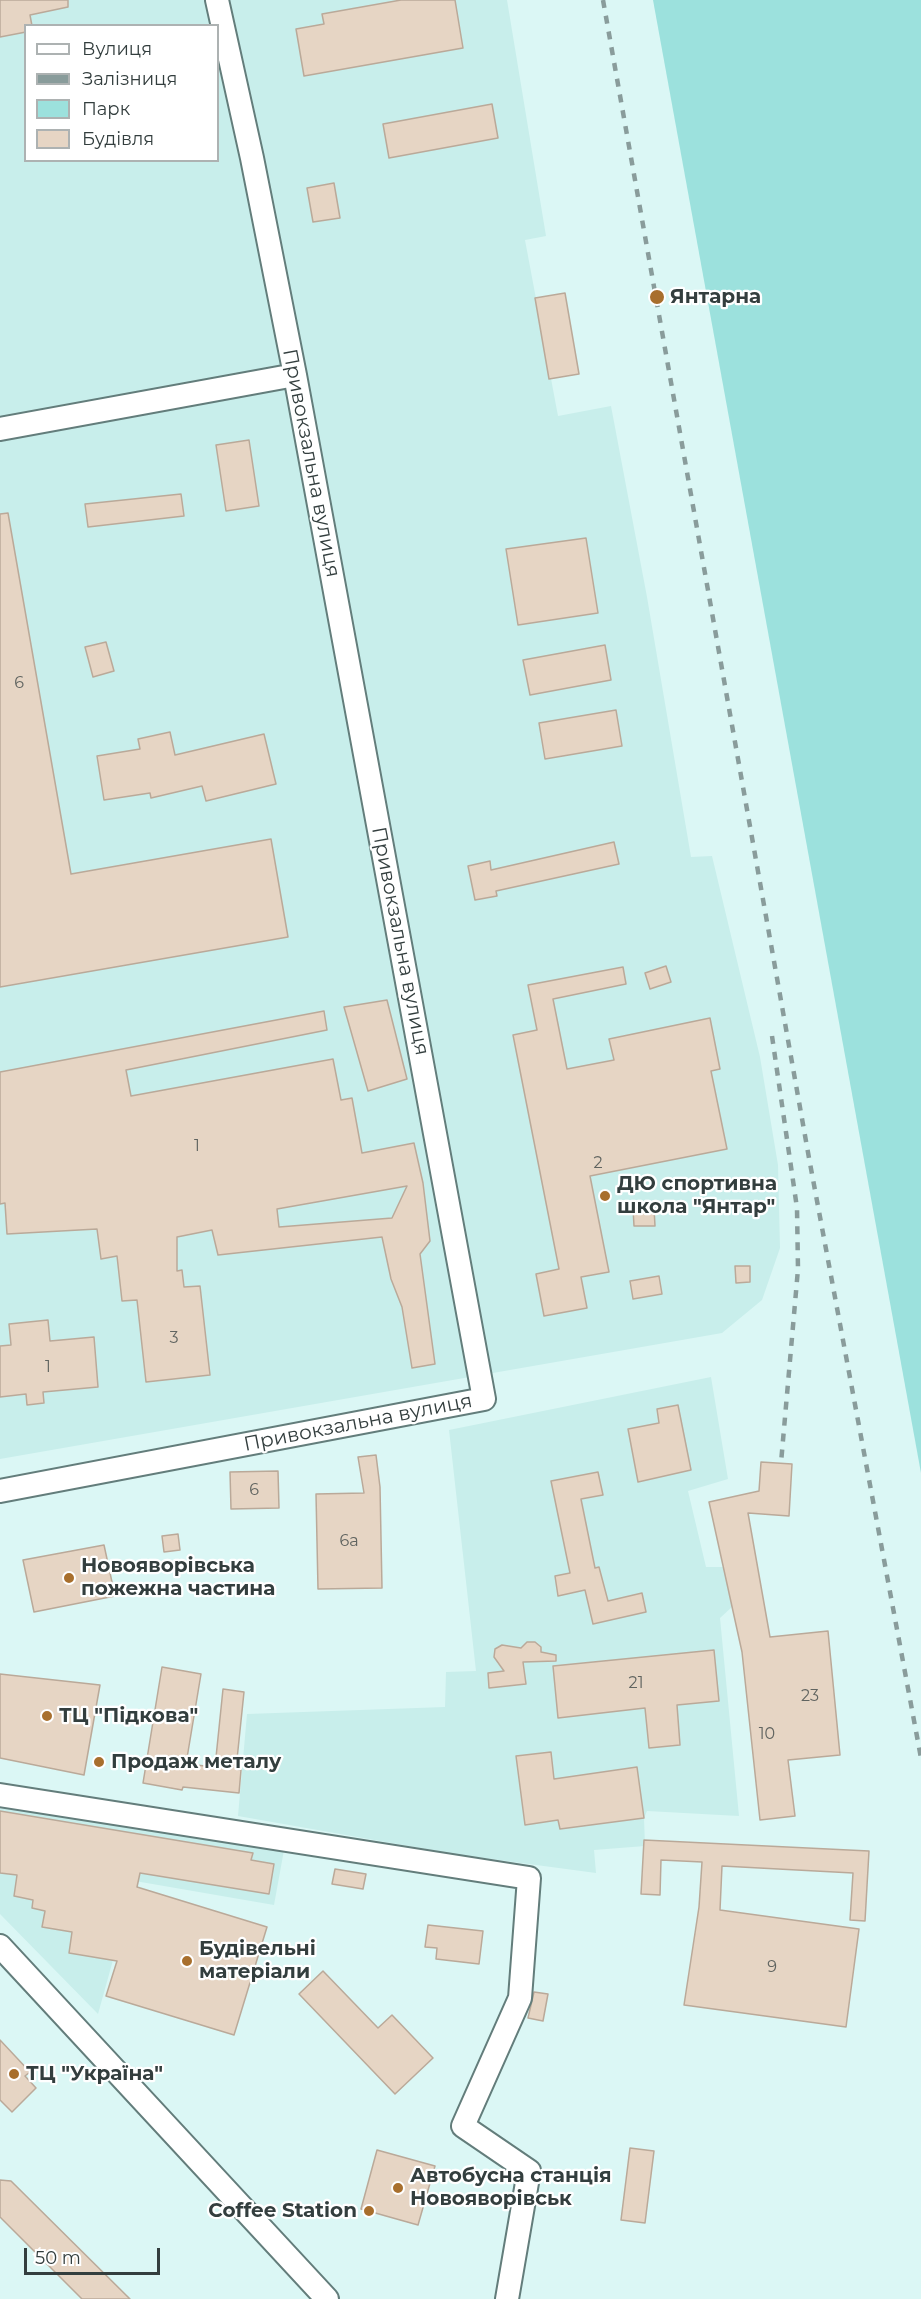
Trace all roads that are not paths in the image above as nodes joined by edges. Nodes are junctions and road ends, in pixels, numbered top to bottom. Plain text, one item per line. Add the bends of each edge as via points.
1 (217, 0) edge
2 (295, 375) junction
3 (0, 429) edge
4 (0, 1491) edge
5 (0, 1795) edge
6 (0, 1946) edge
7 (327, 2299) edge
8 (507, 2299) edge

1 - 2 street, Привокзальна вулиця
2 - 3 street
2 - 4 street, Привокзальна вулиця via 484,1399
5 - 8 street via 529,1878 520,1998 463,2126 529,2171
6 - 7 street

